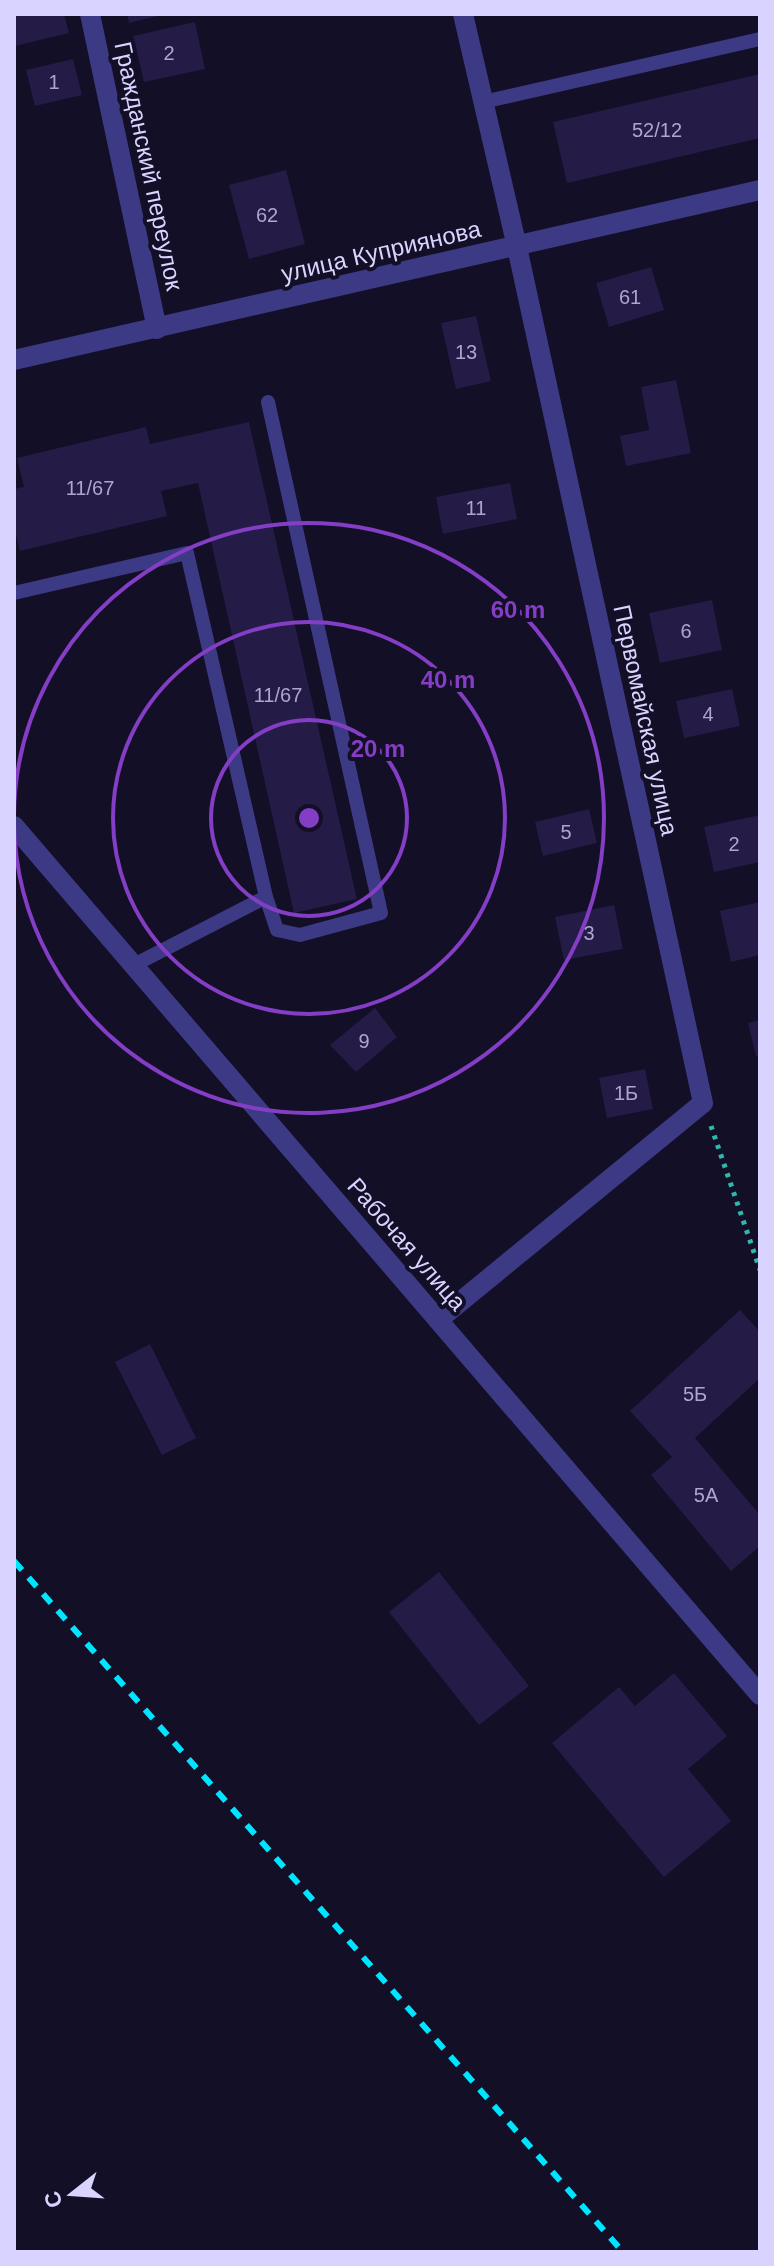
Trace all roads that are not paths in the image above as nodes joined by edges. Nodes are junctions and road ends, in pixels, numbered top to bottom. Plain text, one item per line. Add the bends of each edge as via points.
1 (90, 14) edge
2 (463, 14) edge
3 (760, 39) edge
4 (483, 102) junction
5 (760, 190) edge
6 (517, 247) junction
7 (157, 329) junction
8 (14, 360) edge
9 (268, 402) dead end
10 (14, 593) edge
11 (14, 826) edge
12 (266, 897) junction
13 (134, 965) junction
14 (438, 1320) junction
15 (760, 1695) edge

1 - 7 street, Гражданский переулок
2 - 4 street, Первомайская улица
3 - 4 lane
4 - 6 street, Первомайская улица
5 - 6 street, улица Куприянова
6 - 7 street, улица Куприянова
6 - 14 street, Первомайская улица via 703,1103
7 - 8 street, улица Куприянова
9 - 12 lane via 381,913 300,935 277,930
10 - 12 lane via 187,553
11 - 13 street, Рабочая улица
12 - 13 lane
13 - 14 street, Рабочая улица
14 - 15 street, Рабочая улица

